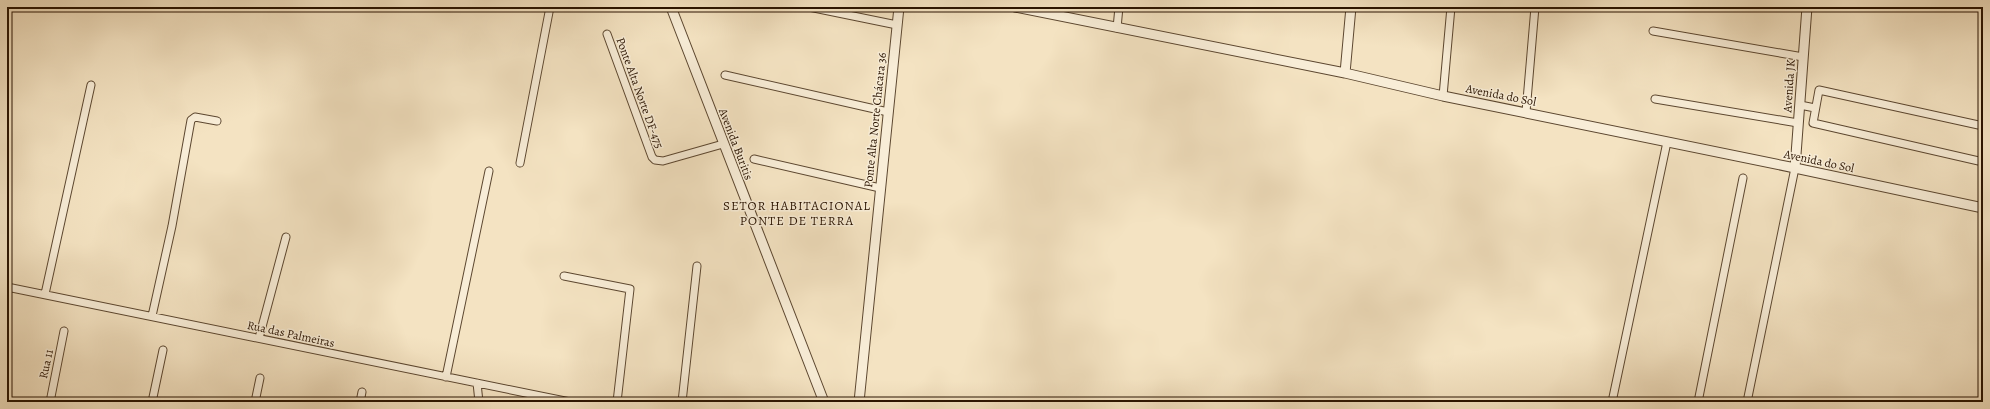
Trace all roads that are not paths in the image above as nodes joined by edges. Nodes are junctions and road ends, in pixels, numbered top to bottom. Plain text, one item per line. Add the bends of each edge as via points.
1 (550, 7) edge
2 (671, 7) edge
3 (809, 7) edge
4 (899, 7) edge
5 (1015, 7) edge
6 (1119, 7) edge
7 (1351, 7) edge
8 (1451, 7) edge
9 (1535, 7) edge
10 (1807, 7) edge
11 (897, 25) junction
12 (1117, 28) junction
13 (1653, 32) dead end
14 (607, 34) dead end
15 (1803, 57) junction
16 (1345, 73) junction
17 (725, 75) dead end
18 (91, 85) dead end
19 (1442, 96) junction
20 (1655, 99) dead end
21 (1800, 105) junction
22 (1815, 108) junction
23 (888, 112) junction
24 (1526, 112) junction
25 (217, 121) dead end
26 (1798, 123) junction
27 (1983, 126) edge
28 (1666, 142) junction
29 (723, 144) junction
30 (754, 159) dead end
31 (1983, 162) edge
32 (520, 163) dead end
33 (1795, 168) junction
34 (489, 171) dead end
35 (1743, 178) dead end
36 (880, 188) junction
37 (1983, 208) edge
38 (286, 237) dead end
39 (696, 266) dead end
40 (564, 276) dead end
41 (7, 287) edge
42 (45, 294) junction
43 (152, 316) junction
44 (64, 330) dead end
45 (259, 338) junction
46 (163, 350) dead end
47 (446, 377) junction
48 (260, 378) dead end
49 (477, 383) junction
50 (362, 392) dead end
51 (50, 402) edge
52 (152, 402) edge
53 (255, 402) edge
54 (360, 402) edge
55 (479, 402) edge
56 (570, 402) edge
57 (617, 402) edge
58 (682, 402) edge
59 (824, 402) edge
60 (859, 402) edge
61 (1612, 402) edge
62 (1698, 402) edge
63 (1748, 402) edge

1 - 32 street
2 - 29 street, Avenida Buritis
3 - 11 street
4 - 11 street, Ponte Alta Norte Chácara 36
5 - 12 street, Avenida do Sol
6 - 12 street
7 - 16 street
8 - 19 street
9 - 24 street
10 - 15 street, Avenida JK
11 - 23 street, Ponte Alta Norte Chácara 36
12 - 16 street, Avenida do Sol
13 - 15 street
14 - 29 street, Ponte Alta Norte DF-475 via 655,160 663,161
15 - 21 street, Avenida JK
16 - 19 street, Avenida do Sol
17 - 23 street
18 - 42 street
19 - 24 street, Avenida do Sol
20 - 26 street
21 - 22 street
21 - 26 street, Avenida JK
22 - 27 street via 1819,90
22 - 31 street via 1813,123
23 - 36 street, Ponte Alta Norte Chácara 36
24 - 28 street, Avenida do Sol
25 - 43 street via 195,117 191,120 172,226
26 - 33 street, Avenida JK
28 - 33 street, Avenida do Sol
28 - 61 street
29 - 59 street, Avenida Buritis
30 - 36 street
33 - 37 street, Avenida do Sol
33 - 63 street
34 - 47 street
35 - 62 street
36 - 60 street, Ponte Alta Norte Chácara 36
38 - 45 street
39 - 58 street
40 - 57 street via 630,289
41 - 42 street, Rua das Palmeiras
42 - 43 street, Rua das Palmeiras
43 - 45 street, Rua das Palmeiras
44 - 51 street, Rua 11
45 - 47 street, Rua das Palmeiras
46 - 52 street
47 - 49 street, Rua das Palmeiras
48 - 53 street
49 - 55 street
49 - 56 street, Rua das Palmeiras
50 - 54 street

